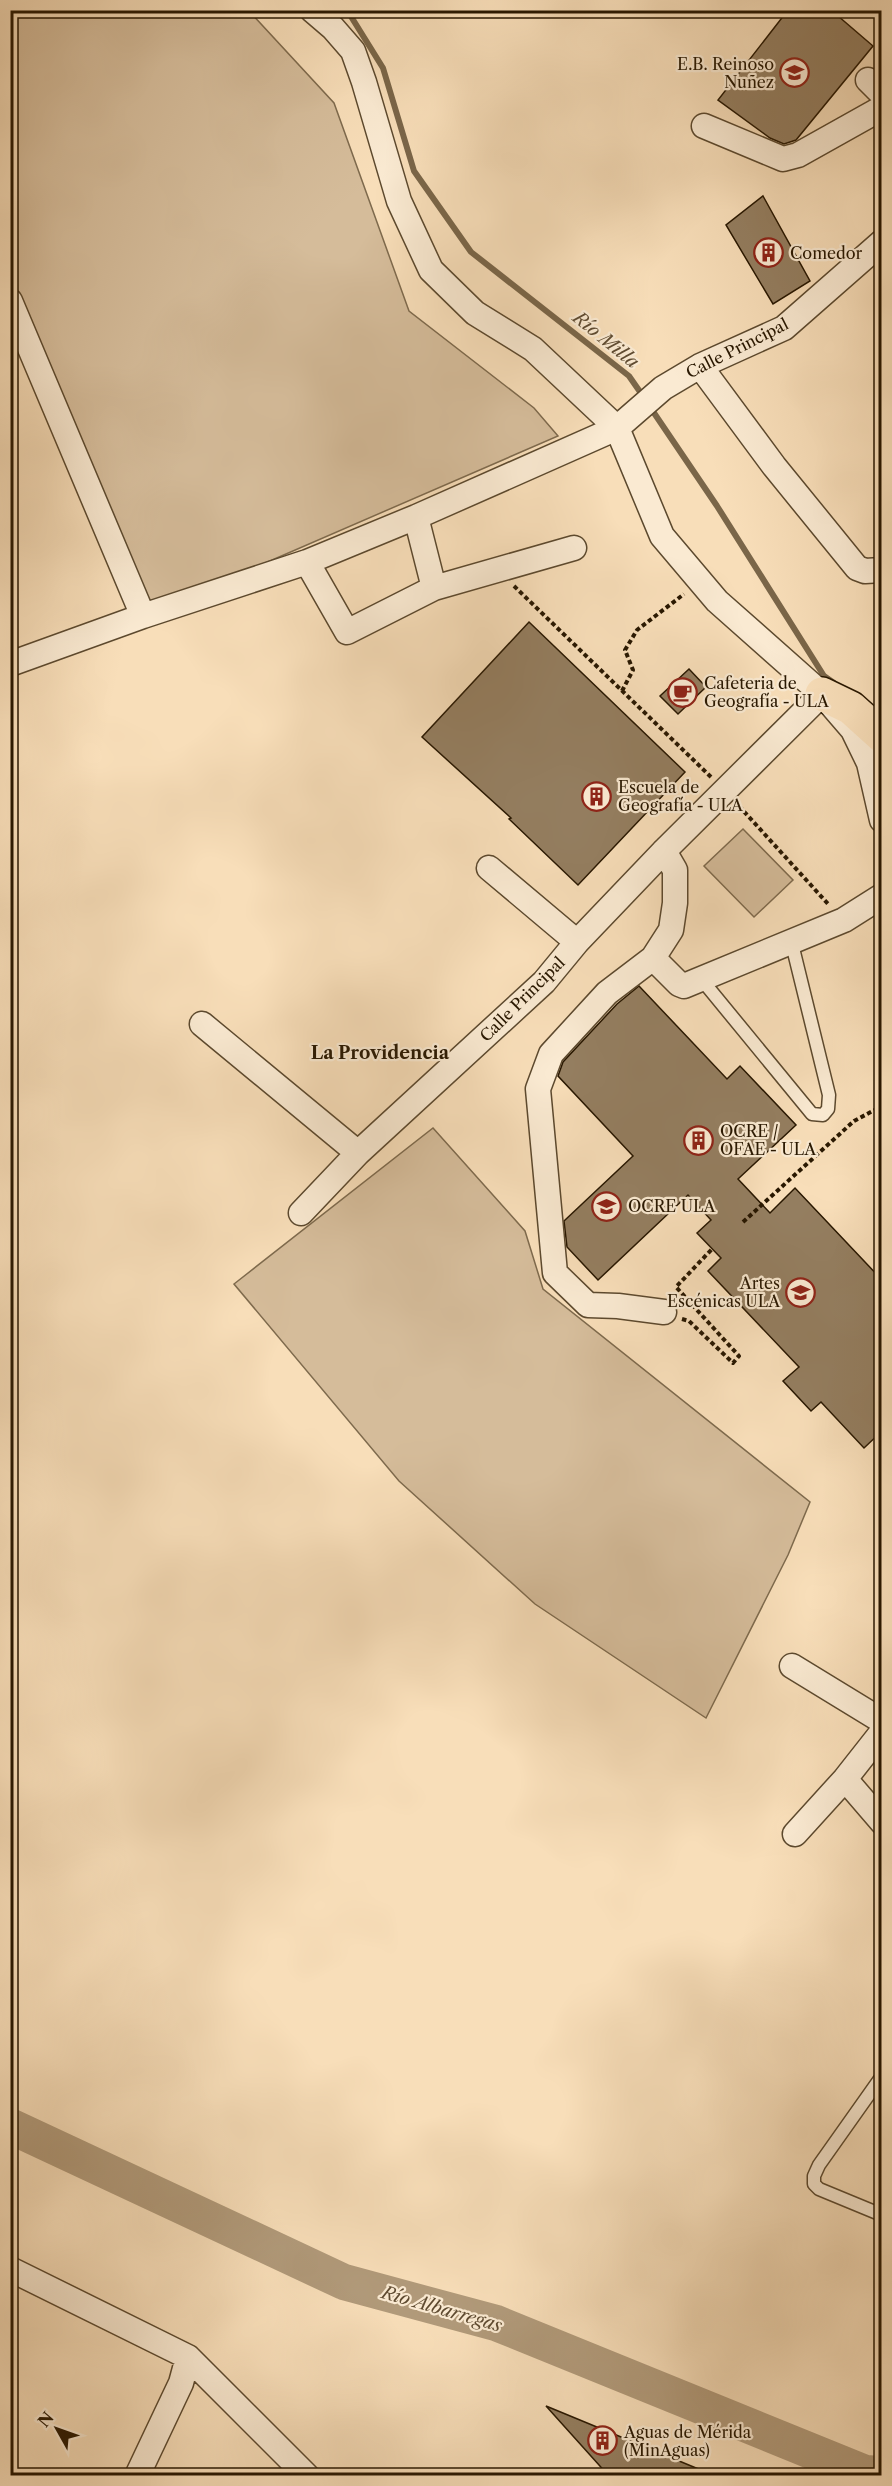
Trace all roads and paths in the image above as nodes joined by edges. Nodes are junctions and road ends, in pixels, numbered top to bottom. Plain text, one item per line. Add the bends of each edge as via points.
1 (312, 10) edge
2 (882, 108) edge
3 (704, 126) dead end
4 (882, 242) edge
5 (10, 301) edge
6 (700, 366) junction
7 (617, 428) junction
8 (416, 517) junction
9 (574, 548) dead end
10 (307, 562) junction
11 (882, 570) edge
12 (703, 585) junction
13 (434, 588) junction
14 (143, 616) junction
15 (10, 664) edge
16 (622, 691) dead end
17 (822, 694) junction
18 (882, 736) edge
19 (725, 790) junction
20 (882, 820) edge
21 (664, 851) junction
22 (489, 868) dead end
23 (882, 896) edge
24 (844, 920) junction
25 (791, 940) junction
26 (577, 942) junction
27 (653, 958) junction
28 (702, 980) junction
29 (202, 1024) dead end
30 (882, 1106) edge
31 (358, 1154) junction
32 (301, 1213) dead end
33 (743, 1222) dead end
34 (712, 1249) dead end
35 (664, 1312) joint
36 (792, 1666) dead end
37 (882, 1721) edge
38 (882, 1732) edge
39 (845, 1779) junction
40 (882, 1822) edge
41 (795, 1834) dead end
42 (882, 2076) edge
43 (882, 2215) edge
44 (10, 2269) edge
45 (188, 2357) junction
46 (137, 2475) edge
47 (307, 2475) edge

1 - 7 street via 353,51 399,201 431,270 475,313 533,349
2 - 3 street via 798,155 783,159
4 - 6 street, Calle Principal via 784,328
5 - 14 street
6 - 7 street, Calle Principal via 663,388
6 - 11 street via 857,568
7 - 8 street, Calle Principal
7 - 12 street via 662,536
8 - 10 street, Calle Principal
8 - 13 street
9 - 13 street
10 - 13 street via 347,632
10 - 14 street, Calle Principal
12 - 16 path via 678,597 637,630 625,650 633,670
12 - 17 street
14 - 15 street, Calle Principal
17 - 18 highway via 851,708
17 - 19 street, Calle Principal
17 - 20 street via 853,730 869,763
19 - 21 street, Calle Principal
19 - 24 path
21 - 26 street, Calle Principal
21 - 27 street via 675,870 675,903 671,930
22 - 26 street
23 - 24 street
24 - 25 street
25 - 28 street
25 - 28 lane via 829,1095 828,1109 823,1115 812,1114
26 - 31 street, Calle Principal via 544,982
27 - 28 street via 679,984
27 - 35 street via 607,993 551,1054 538,1089 555,1273 588,1305
29 - 31 street
30 - 33 path via 854,1121
31 - 32 street, Calle Principal
34 - 35 path via 676,1287 739,1356 732,1363 689,1321
36 - 37 street
38 - 39 street
39 - 40 street
39 - 41 street
42 - 43 lane via 814,2176 819,2189
44 - 45 street
45 - 46 street via 182,2383
45 - 47 street

